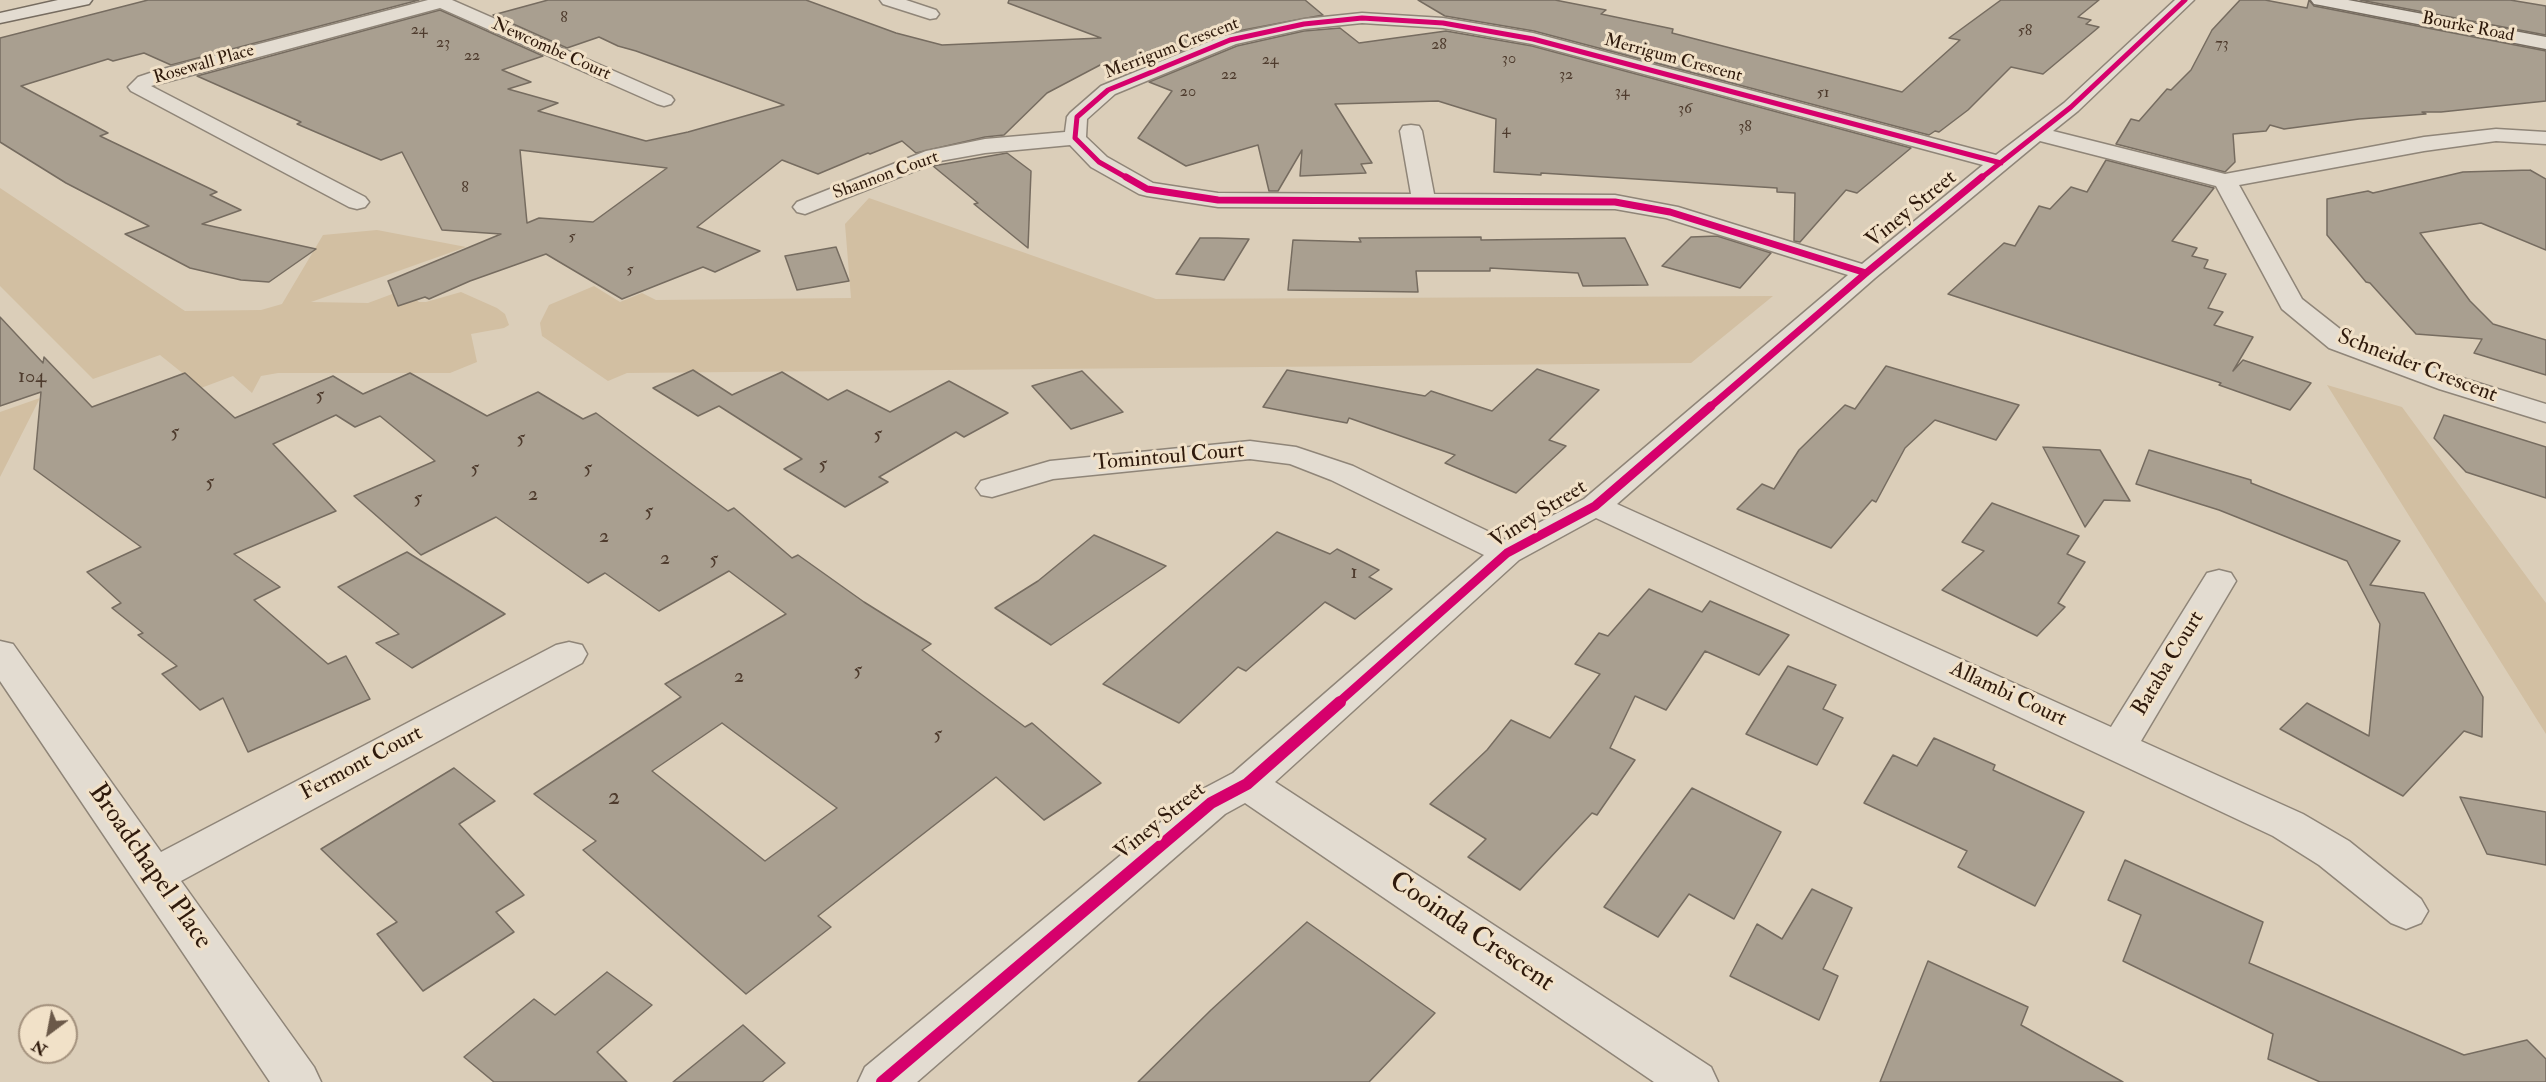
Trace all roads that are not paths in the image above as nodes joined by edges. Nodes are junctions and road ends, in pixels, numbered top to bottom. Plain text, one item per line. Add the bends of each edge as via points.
1 (83, 0) edge
2 (889, 0) edge
3 (2185, 0) edge
4 (2320, 0) edge
5 (2350, 0) edge
6 (439, 1) edge
7 (1359, 9) edge
8 (930, 14) dead end
9 (0, 18) edge
10 (2546, 36) edge
11 (2546, 43) edge
12 (664, 100) dead end
13 (1411, 131) dead end
14 (2036, 133) junction
15 (1076, 138) junction
16 (2546, 138) edge
17 (2001, 163) junction
18 (2225, 181) junction
19 (1424, 200) junction
20 (357, 202) dead end
21 (804, 207) dead end
22 (1866, 273) junction
23 (2546, 413) edge
24 (992, 488) dead end
25 (1595, 506) junction
26 (1507, 554) junction
27 (2219, 582) dead end
28 (0, 654) edge
29 (569, 654) dead end
30 (2119, 746) junction
31 (1247, 784) junction
32 (155, 875) junction
33 (2406, 911) dead end
34 (297, 1082) edge
35 (882, 1082) edge
36 (1694, 1082) edge

1 - 9 street
2 - 8 street
3 - 14 street, Viney Street via 2071,107
4 - 11 street, Bourke Road
5 - 10 street, Bourke Road
6 - 12 street, Newcombe Court
6 - 20 street, Rosewall Place via 166,74 138,87
7 - 15 street, Merrigum Crescent via 1230,40 1108,90 1077,117
7 - 17 street, Merrigum Crescent via 1533,39
13 - 19 street
14 - 17 street, Viney Street
14 - 18 street
15 - 19 street via 1099,162 1148,189 1218,200
15 - 21 street, Shannon Court via 985,146 934,156
16 - 18 street via 2496,135 2424,144
17 - 22 street, Viney Street
18 - 23 street, Schneider Crescent via 2291,303 2338,342
19 - 22 street via 1615,202 1670,212
22 - 25 street, Viney Street
24 - 26 street, Tomintoul Court via 1050,470 1250,450 1296,456 1342,473
25 - 26 street, Viney Street
25 - 30 street, Allambi Court
26 - 31 street, Viney Street
27 - 30 street, Bataba Court
28 - 32 street, Broadchapel Place
29 - 32 street, Fermont Court
30 - 33 street, Allambi Court via 2288,825 2334,854
31 - 35 street, Viney Street via 1211,803
31 - 36 street, Cooinda Crescent
32 - 34 street, Broadchapel Place

